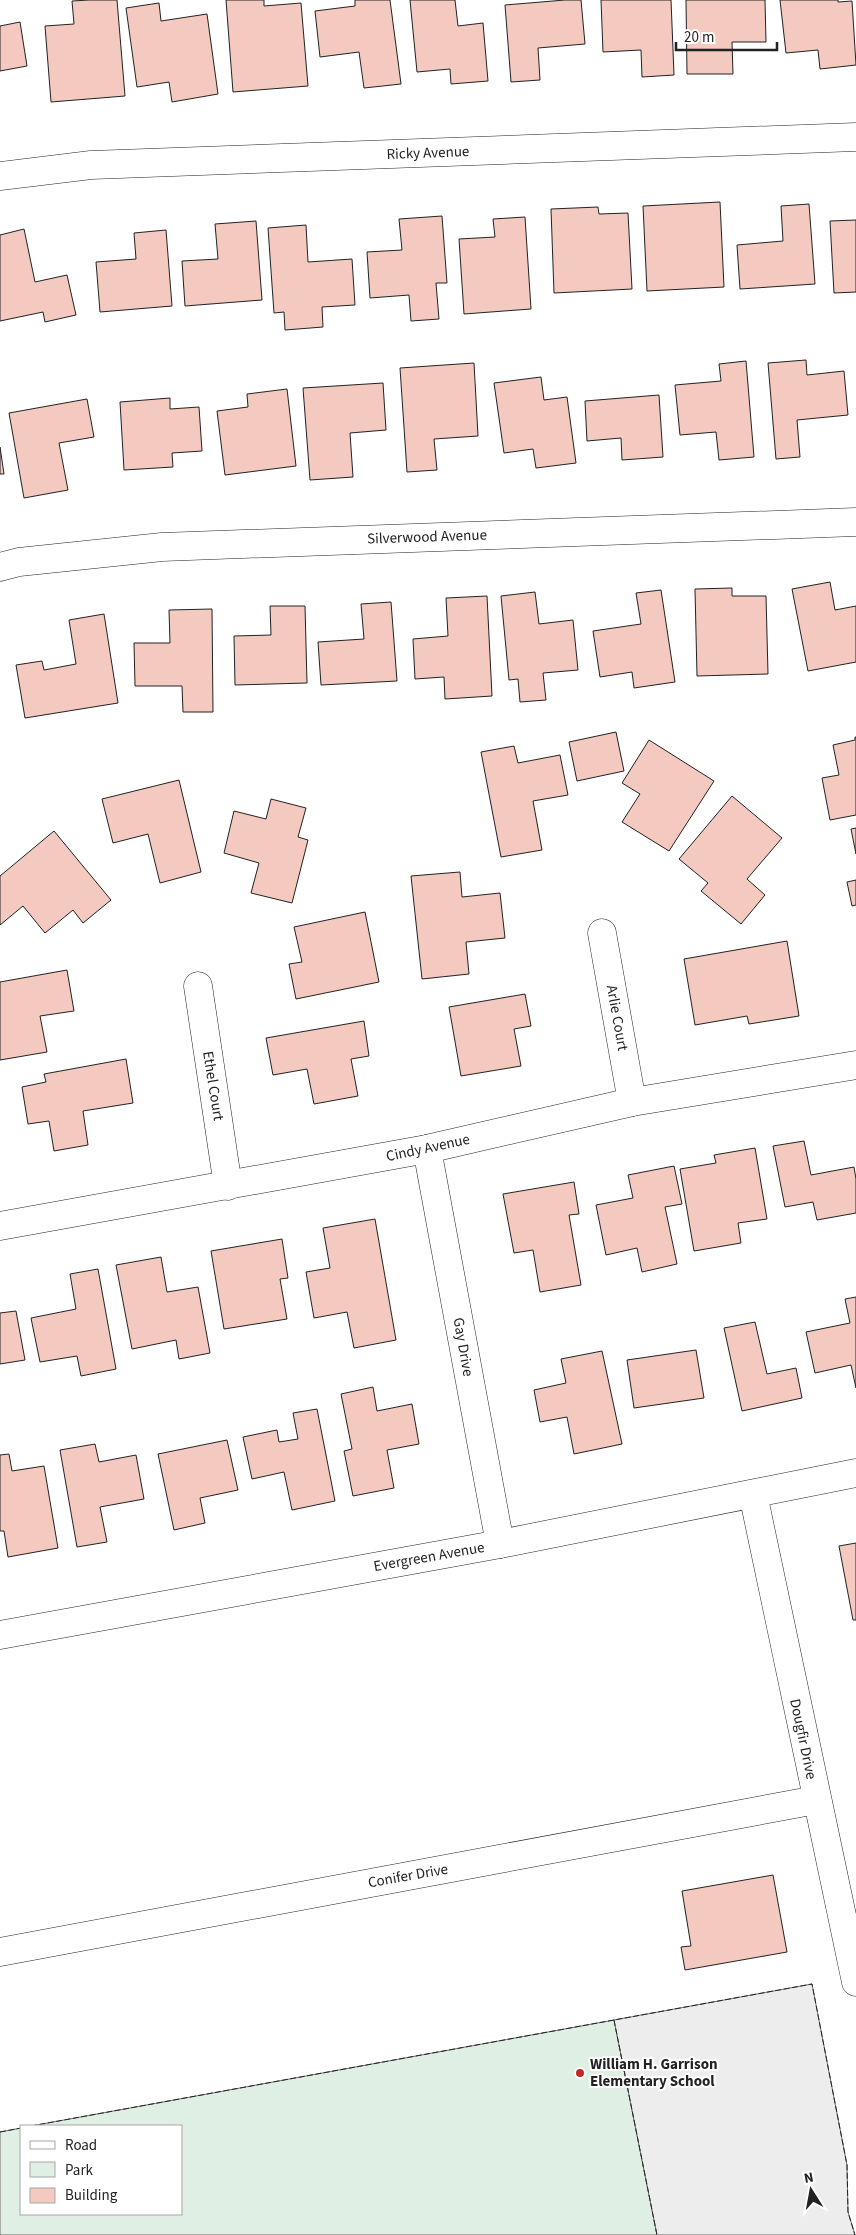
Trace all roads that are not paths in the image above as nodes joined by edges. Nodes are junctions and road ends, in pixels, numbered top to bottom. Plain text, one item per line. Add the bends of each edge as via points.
1 (856, 138) edge
2 (0, 176) edge
3 (856, 522) edge
4 (0, 567) edge
5 (602, 933) dead end
6 (198, 986) dead end
7 (856, 1065) edge
8 (632, 1102) junction
9 (427, 1149) junction
10 (228, 1186) junction
11 (0, 1226) edge
12 (856, 1473) edge
13 (753, 1494) junction
14 (500, 1544) junction
15 (0, 1635) edge
16 (816, 1800) junction
17 (0, 1952) edge
18 (856, 1982) edge

1 - 2 street, Ricky Avenue via 91,165
3 - 4 street, Silverwood Avenue via 162,547 19,562
5 - 8 street, Arlie Court
6 - 10 street, Ethel Court
7 - 8 street, Cindy Avenue
8 - 9 street, Cindy Avenue
9 - 10 street, Cindy Avenue
9 - 14 street, Gay Drive
10 - 11 street, Cindy Avenue
12 - 13 street, Evergreen Avenue
13 - 14 street, Evergreen Avenue
13 - 16 street, Dougfir Drive
14 - 15 street, Evergreen Avenue
16 - 17 street, Conifer Drive
16 - 18 street, Dougfir Drive

